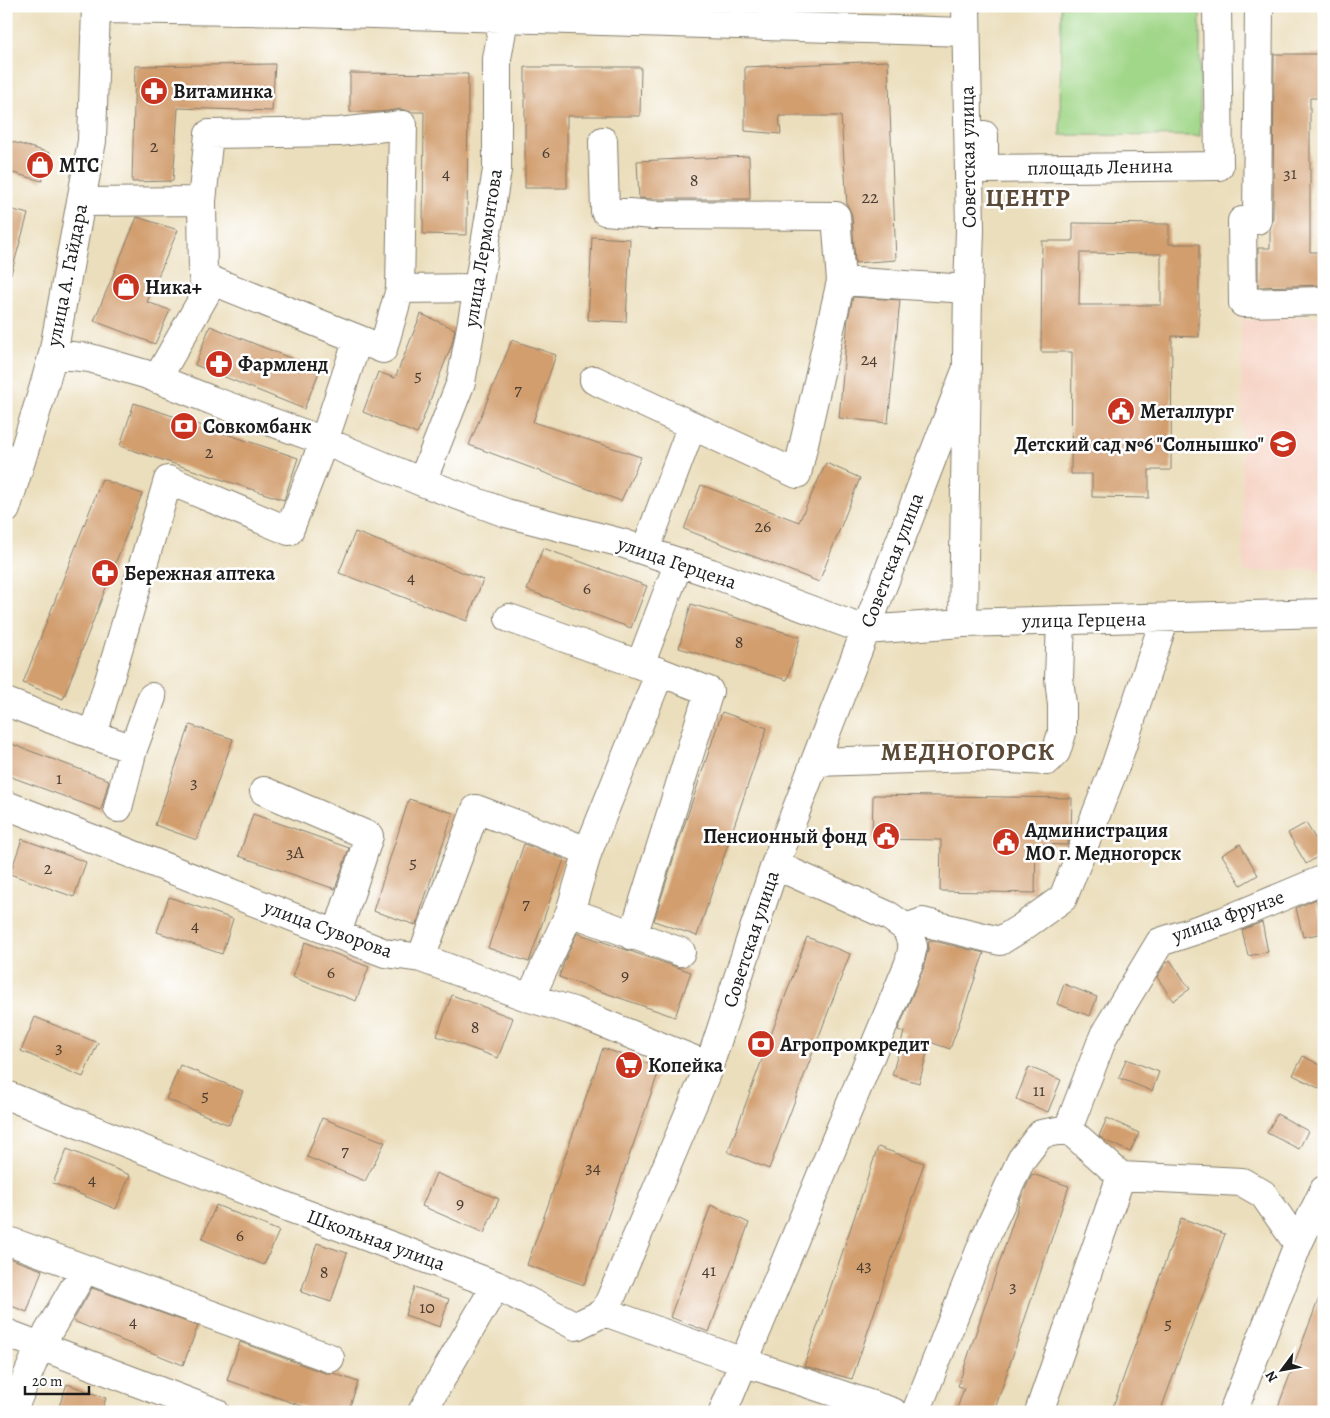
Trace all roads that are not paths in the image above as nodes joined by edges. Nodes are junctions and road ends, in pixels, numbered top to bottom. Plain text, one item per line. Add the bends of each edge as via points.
1 (985, 6) edge
2 (1217, 6) edge
3 (1259, 6) edge
4 (96, 8) edge
5 (504, 12) edge
6 (966, 19) edge
7 (603, 141) dead end
8 (202, 201) junction
9 (81, 202) junction
10 (213, 281) junction
11 (840, 281) junction
12 (478, 288) junction
13 (400, 289) junction
14 (968, 289) junction
15 (1324, 302) edge
16 (358, 339) junction
17 (53, 354) junction
18 (967, 368) junction
19 (157, 379) junction
20 (594, 380) dead end
21 (692, 425) junction
22 (324, 441) junction
23 (422, 482) junction
24 (6, 508) edge
25 (646, 551) junction
26 (679, 562) junction
27 (1324, 613) edge
28 (509, 618) dead end
29 (1165, 618) junction
30 (1061, 620) junction
31 (963, 623) junction
32 (865, 630) junction
33 (650, 669) junction
34 (152, 697) dead end
35 (6, 702) edge
36 (93, 735) junction
37 (133, 749) junction
38 (816, 762) junction
39 (264, 791) dead end
40 (6, 805) edge
41 (118, 808) dead end
42 (588, 851) junction
43 (775, 865) junction
44 (1324, 880) edge
45 (570, 912) junction
46 (906, 928) junction
47 (337, 934) junction
48 (633, 936) junction
49 (681, 952) dead end
50 (422, 958) junction
51 (530, 998) junction
52 (709, 1066) junction
53 (6, 1095) edge
54 (1068, 1129) junction
55 (1121, 1176) junction
56 (1324, 1190) edge
57 (6, 1240) edge
58 (1298, 1244) junction
59 (85, 1269) junction
60 (496, 1285) junction
61 (604, 1312) junction
62 (6, 1332) edge
63 (40, 1346) junction
64 (330, 1358) dead end
65 (743, 1362) junction
66 (12, 1412) edge
67 (215, 1412) edge
68 (422, 1412) edge
69 (723, 1412) edge
70 (893, 1412) edge
71 (916, 1412) edge
72 (1039, 1412) edge
73 (1233, 1412) edge

1 - 2 street, площадь Ленина via 984,168 1219,166
3 - 15 street via 1257,220 1242,221 1243,302
4 - 5 street
4 - 9 street, улица А. Гайдара via 92,141
5 - 6 street
5 - 12 street, улица Лермонтова via 497,59 497,170
6 - 14 street, Советская улица
7 - 11 street via 605,211 653,215 836,216
8 - 9 street
8 - 10 street via 203,277
8 - 13 street via 209,134 339,132 403,125
9 - 17 street, улица А. Гайдара
10 - 16 street
10 - 19 street
11 - 14 street
11 - 21 street via 797,474
12 - 13 street
12 - 23 street, улица Лермонтова via 461,382
13 - 16 street via 383,350
14 - 18 street, Советская улица
16 - 22 street
17 - 19 street, улица Герцена via 90,358
17 - 24 street, улица А. Гайдара
18 - 31 street, Советская улица
18 - 32 street, Советская улица
19 - 22 street, улица Герцена
20 - 21 street
21 - 25 street
22 - 23 street, улица Герцена
22 - 36 street via 289,531 168,480
23 - 25 street, улица Герцена via 506,513
25 - 26 street, улица Герцена
26 - 32 street, улица Герцена
26 - 33 street
27 - 29 street, улица Герцена
28 - 33 street
29 - 30 street, улица Герцена
29 - 46 street via 1116,764 1063,898 1000,941 923,922
30 - 31 street, улица Герцена
30 - 38 street via 1062,732 1056,752 1047,761 975,757
31 - 32 street, улица Герцена
32 - 38 street, Советская улица
33 - 42 street
33 - 48 street via 709,691
34 - 37 street
35 - 36 street
36 - 37 street
37 - 41 street
38 - 43 street, Советская улица
39 - 47 street via 369,836
40 - 47 street, улица Суворова
42 - 45 street
42 - 50 street via 476,809
43 - 46 street via 889,916
43 - 52 street, Советская улица
44 - 54 street, улица Фрунзе via 1224,921 1160,942 1104,1035
45 - 48 street
45 - 51 street
46 - 65 street via 913,946 909,963
47 - 50 street, улица Суворова via 385,953
48 - 49 street
50 - 51 street, улица Суворова
51 - 52 street, улица Суворова via 573,1011
52 - 61 street, Советская улица
53 - 60 street, Школьная улица via 290,1208
54 - 55 street
54 - 71 street via 1041,1134 1021,1160
55 - 58 street via 1242,1182 1263,1194
55 - 72 street
56 - 58 street
57 - 59 street
58 - 73 street
59 - 63 street
59 - 64 street
60 - 61 street, Школьная улица via 576,1326
60 - 68 street
61 - 65 street
62 - 63 street
63 - 66 street
63 - 67 street
65 - 69 street
65 - 70 street

